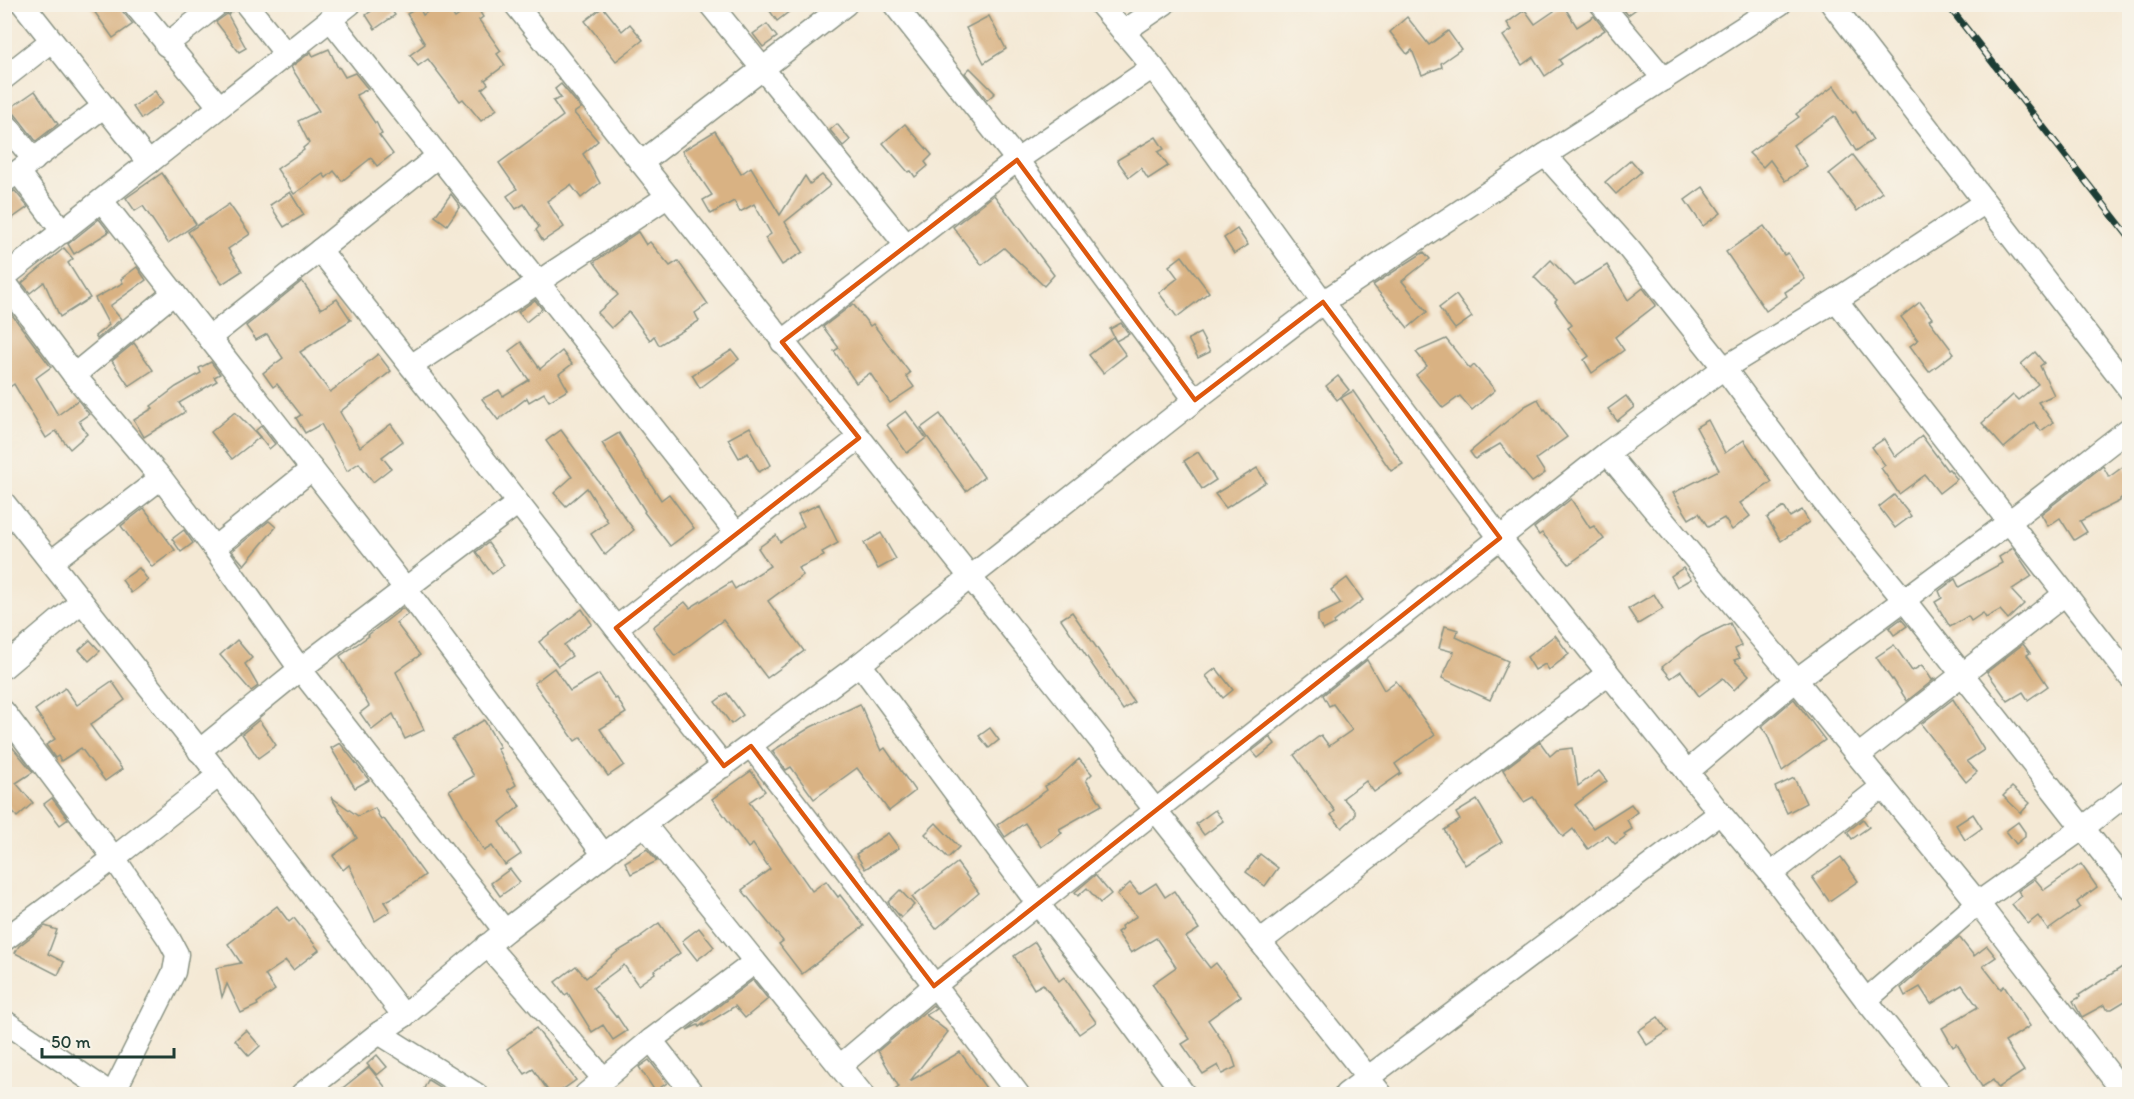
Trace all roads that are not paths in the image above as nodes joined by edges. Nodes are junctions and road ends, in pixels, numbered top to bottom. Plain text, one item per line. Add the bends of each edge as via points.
1 (23, 4) edge
2 (134, 4) edge
3 (218, 4) edge
4 (246, 4) edge
5 (350, 4) edge
6 (515, 4) edge
7 (710, 4) edge
8 (846, 4) edge
9 (894, 4) edge
10 (1100, 4) edge
11 (1164, 4) edge
12 (1601, 4) edge
13 (1780, 4) edge
14 (1842, 8) edge
15 (330, 19) junction
16 (1123, 32) junction
17 (51, 41) junction
18 (166, 45) junction
19 (286, 54) junction
20 (1153, 67) junction
21 (763, 69) junction
22 (4, 78) edge
23 (1664, 79) junction
24 (103, 106) junction
25 (219, 106) junction
26 (4, 122) edge
27 (1545, 155) junction
28 (438, 156) junction
29 (1017, 160) junction
30 (149, 164) junction
31 (641, 164) junction
32 (19, 171) edge
33 (667, 197) junction
34 (102, 201) junction
35 (1984, 203) junction
36 (63, 232) junction
37 (906, 245) junction
38 (320, 250) junction
39 (4, 279) edge
40 (538, 282) junction
41 (174, 293) junction
42 (1836, 300) junction
43 (1323, 302) junction
44 (209, 338) junction
45 (782, 342) junction
46 (411, 366) junction
47 (1724, 368) junction
48 (74, 375) junction
49 (2130, 390) edge
50 (1195, 400) junction
51 (2130, 428) edge
52 (859, 438) junction
53 (1607, 453) junction
54 (312, 469) junction
55 (160, 478) junction
56 (4, 503) edge
57 (518, 503) junction
58 (2009, 522) junction
59 (737, 534) junction
60 (1500, 538) junction
61 (214, 548) junction
62 (51, 562) junction
63 (971, 579) junction
64 (405, 588) junction
65 (2065, 594) junction
66 (1904, 600) junction
67 (81, 602) junction
68 (616, 628) junction
69 (860, 664) junction
70 (4, 667) edge
71 (300, 669) junction
72 (1607, 674) junction
73 (1963, 675) junction
74 (2130, 677) edge
75 (1796, 680) junction
76 (4, 712) edge
77 (751, 746) junction
78 (199, 751) junction
79 (1858, 756) junction
80 (724, 766) junction
81 (1687, 772) junction
82 (219, 775) junction
83 (1883, 786) junction
84 (2130, 790) edge
85 (1156, 812) junction
86 (1720, 813) junction
87 (644, 824) junction
88 (2083, 828) junction
89 (604, 855) junction
90 (114, 858) junction
91 (1771, 874) junction
92 (2130, 888) edge
93 (1978, 903) junction
94 (1038, 904) junction
95 (505, 931) junction
96 (4, 940) edge
97 (1260, 942) junction
98 (487, 945) junction
99 (755, 962) junction
100 (934, 986) junction
101 (1866, 1000) junction
102 (404, 1016) junction
103 (4, 1021) edge
104 (379, 1033) junction
105 (651, 1041) junction
106 (840, 1066) junction
107 (604, 1079) junction
108 (1374, 1086) edge
109 (1171, 1090) edge
110 (112, 1095) edge
111 (302, 1095) edge
112 (476, 1095) edge
113 (586, 1095) edge
114 (693, 1095) edge
115 (862, 1095) edge
116 (1018, 1095) edge
117 (1346, 1095) edge
118 (1941, 1095) edge
119 (2125, 1095) edge

1 - 17 street
2 - 18 street
3 - 18 street
4 - 19 street
5 - 15 street
6 - 31 street
7 - 21 street
8 - 21 street
9 - 29 street
10 - 16 street
11 - 16 street
12 - 23 street
13 - 23 street
14 - 35 street
15 - 19 street
15 - 28 street
16 - 20 street
17 - 22 street
17 - 24 street
18 - 25 street
19 - 25 street
20 - 29 street
20 - 43 street
21 - 31 street
21 - 37 street
23 - 27 street
24 - 30 street
24 - 32 street
25 - 30 street
26 - 32 street
27 - 43 street
27 - 47 street via 1629,249
28 - 38 street
28 - 40 street
29 - 37 street
29 - 50 street
30 - 34 street
31 - 33 street
32 - 36 street
33 - 40 street
33 - 45 street
34 - 36 street
34 - 41 street
35 - 42 street
35 - 49 street
36 - 39 street
37 - 45 street
38 - 44 street
38 - 46 street
39 - 48 street
40 - 46 street
40 - 59 street
41 - 44 street
41 - 48 street
42 - 47 street
42 - 58 street
43 - 50 street
43 - 60 street
44 - 54 street
45 - 52 street
46 - 57 street
47 - 53 street
47 - 66 street via 1823,501
48 - 55 street
50 - 63 street
51 - 58 street
52 - 59 street
52 - 63 street
53 - 60 street
53 - 75 street
54 - 61 street
54 - 64 street
55 - 61 street
55 - 62 street
56 - 62 street
57 - 64 street
57 - 68 street
58 - 65 street
58 - 66 street
59 - 68 street
60 - 72 street
60 - 85 street
61 - 71 street
62 - 67 street
63 - 69 street
63 - 85 street
64 - 71 street
64 - 89 street
65 - 73 street
65 - 74 street
66 - 73 street
66 - 75 street
67 - 70 street
67 - 78 street
68 - 80 street
69 - 77 street
69 - 94 street
71 - 78 street
71 - 95 street
72 - 81 street
72 - 97 street
73 - 79 street
73 - 88 street
75 - 79 street
75 - 81 street
76 - 90 street
77 - 80 street
77 - 100 street
78 - 82 street
79 - 83 street
80 - 87 street
81 - 86 street
82 - 90 street
82 - 102 street
83 - 91 street
83 - 93 street
84 - 88 street
85 - 94 street
85 - 97 street
86 - 91 street
86 - 108 street
87 - 89 street
87 - 99 street
88 - 92 street
88 - 93 street
89 - 95 street
90 - 96 street
90 - 110 street via 177,954 174,972
91 - 101 street
93 - 101 street
93 - 119 street
94 - 100 street
94 - 109 street via 1120,1009
95 - 98 street
97 - 108 street
98 - 102 street
98 - 107 street
99 - 105 street
99 - 106 street
100 - 106 street
100 - 116 street
101 - 118 street
102 - 104 street
103 - 110 street
104 - 111 street
104 - 112 street
105 - 107 street
105 - 114 street
106 - 115 street
107 - 113 street
108 - 117 street

